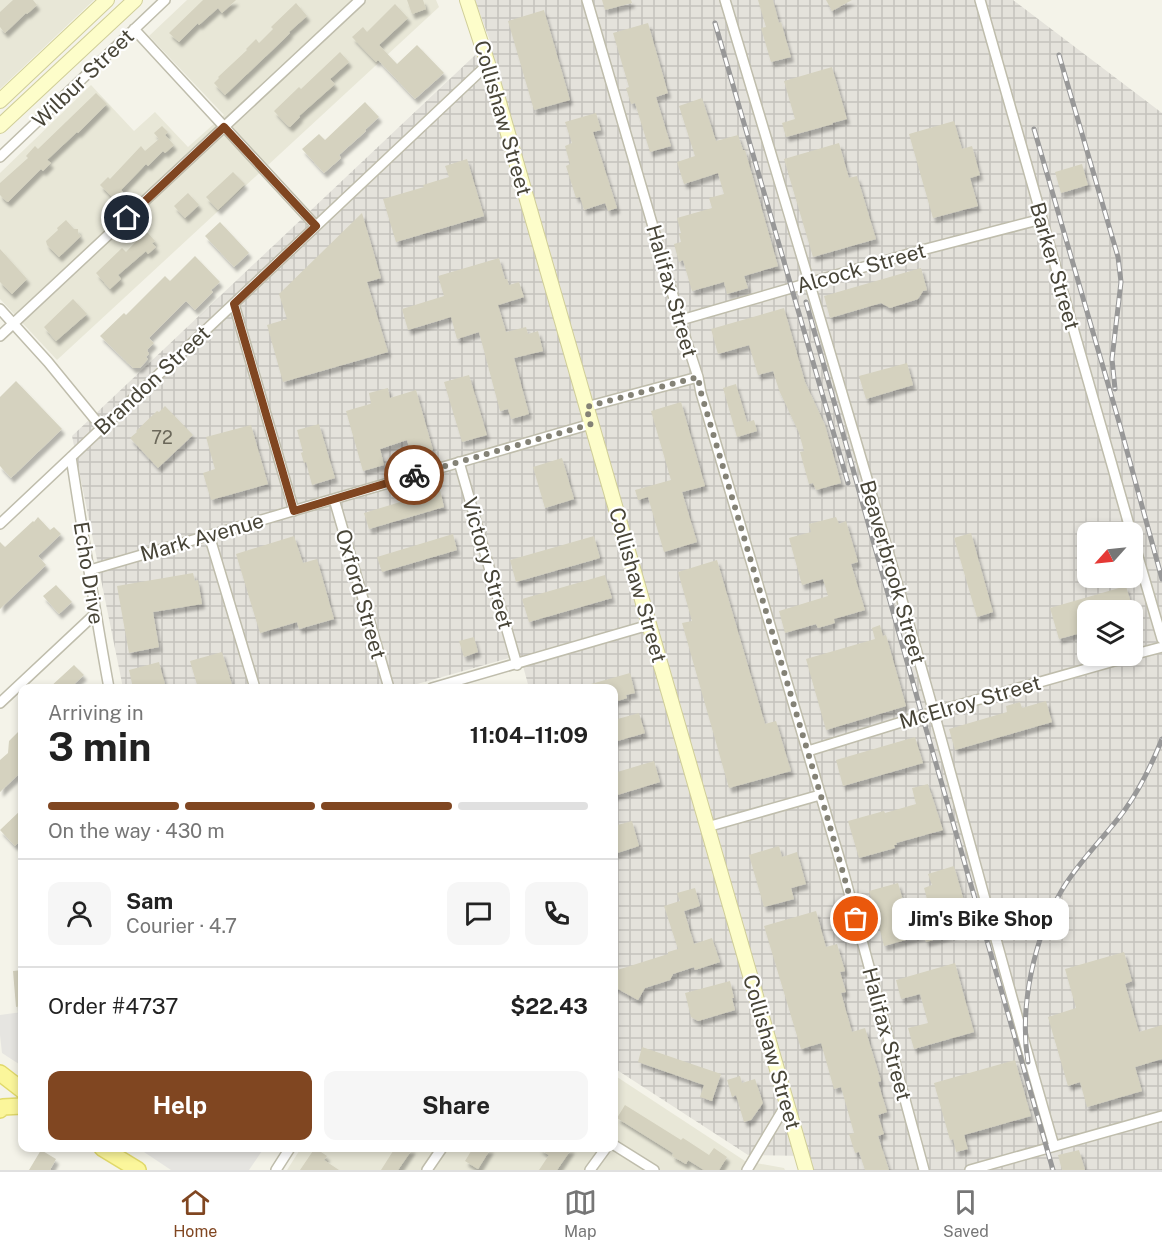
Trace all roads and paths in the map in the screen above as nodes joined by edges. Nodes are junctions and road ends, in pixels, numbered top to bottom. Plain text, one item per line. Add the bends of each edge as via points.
1 (107, 0) edge
2 (135, 0) edge
3 (165, 0) edge
4 (360, 0) edge
5 (467, 0) edge
6 (587, 0) edge
7 (725, 0) edge
8 (980, 0) edge
9 (134, 29) junction
10 (488, 64) junction
11 (0, 100) edge
12 (0, 126) edge
13 (224, 127) junction
14 (0, 157) edge
15 (1042, 219) junction
16 (316, 226) junction
17 (810, 282) junction
18 (234, 304) junction
19 (0, 309) edge
20 (681, 320) junction
21 (14, 324) junction
22 (0, 336) edge
23 (698, 377) junction
24 (586, 407) junction
25 (591, 424) junction
26 (102, 428) junction
27 (71, 457) junction
28 (459, 462) junction
29 (334, 499) junction
30 (294, 511) junction
31 (1129, 522) edge
32 (0, 524) edge
33 (209, 535) junction
34 (90, 570) junction
35 (1143, 572) edge
36 (95, 614) junction
37 (649, 625) junction
38 (1162, 639) edge
39 (1162, 647) edge
40 (1143, 653) edge
41 (516, 664) junction
42 (1097, 666) edge
43 (20, 684) edge
44 (108, 684) edge
45 (254, 684) edge
46 (388, 684) edge
47 (446, 684) edge
48 (18, 686) edge
49 (0, 703) edge
50 (934, 712) junction
51 (807, 751) junction
52 (820, 795) junction
53 (707, 827) junction
54 (0, 1073) edge
55 (18, 1087) edge
56 (787, 1103) junction
57 (18, 1106) edge
58 (0, 1110) edge
59 (1162, 1116) edge
60 (1054, 1146) junction
61 (618, 1148) edge
62 (287, 1152) edge
63 (439, 1152) edge
64 (603, 1152) edge
65 (122, 1153) edge
66 (138, 1170) edge
67 (276, 1170) edge
68 (427, 1170) edge
69 (590, 1170) edge
70 (654, 1170) edge
71 (747, 1170) edge
72 (806, 1170) edge
73 (924, 1170) edge
74 (970, 1170) edge

1 - 11 street
2 - 12 street
3 - 9 street, Wilbur Street
4 - 13 street
5 - 10 street, Collishaw Street
6 - 20 street, Halifax Street
7 - 17 street, Beaverbrook Street
8 - 15 street, Barker Street
9 - 13 street
9 - 14 street, Wilbur Street
10 - 16 street, Brandon Street
10 - 24 street, Collishaw Street
13 - 16 street
13 - 21 street
15 - 17 street, Alcock Street
15 - 31 street, Barker Street
16 - 18 street, Brandon Street
17 - 20 street, Alcock Street
17 - 50 street, Beaverbrook Street
18 - 26 street, Brandon Street
18 - 30 street
19 - 21 street
20 - 23 street, Halifax Street
21 - 22 street
21 - 26 street
23 - 24 street
23 - 51 street, Halifax Street
24 - 25 street, Collishaw Street
25 - 28 street, Mark Avenue
25 - 37 street, Collishaw Street
26 - 27 street, Brandon Street
27 - 32 street, Brandon Street
27 - 34 street, Echo Drive
28 - 29 street, Mark Avenue
28 - 41 street, Victory Street
29 - 30 street, Mark Avenue
29 - 46 street, Oxford Street
30 - 33 street, Mark Avenue
33 - 34 street, Mark Avenue
33 - 45 street
34 - 36 street, Echo Drive
35 - 38 street, Barker Street
36 - 43 street
36 - 44 street, Echo Drive
37 - 41 street
37 - 53 street, Collishaw Street
39 - 40 street, McElroy Street
41 - 47 street
42 - 50 street, McElroy Street
48 - 49 street
50 - 51 street, McElroy Street
50 - 60 street, Beaverbrook Street
51 - 52 street, Halifax Street
52 - 53 street
52 - 73 street, Halifax Street
53 - 56 street, Collishaw Street
54 - 55 main road
56 - 71 street
56 - 72 street, Collishaw Street
57 - 58 main road
59 - 60 street
60 - 74 street
61 - 70 street
62 - 67 street
63 - 68 street
64 - 69 street
65 - 66 main road

